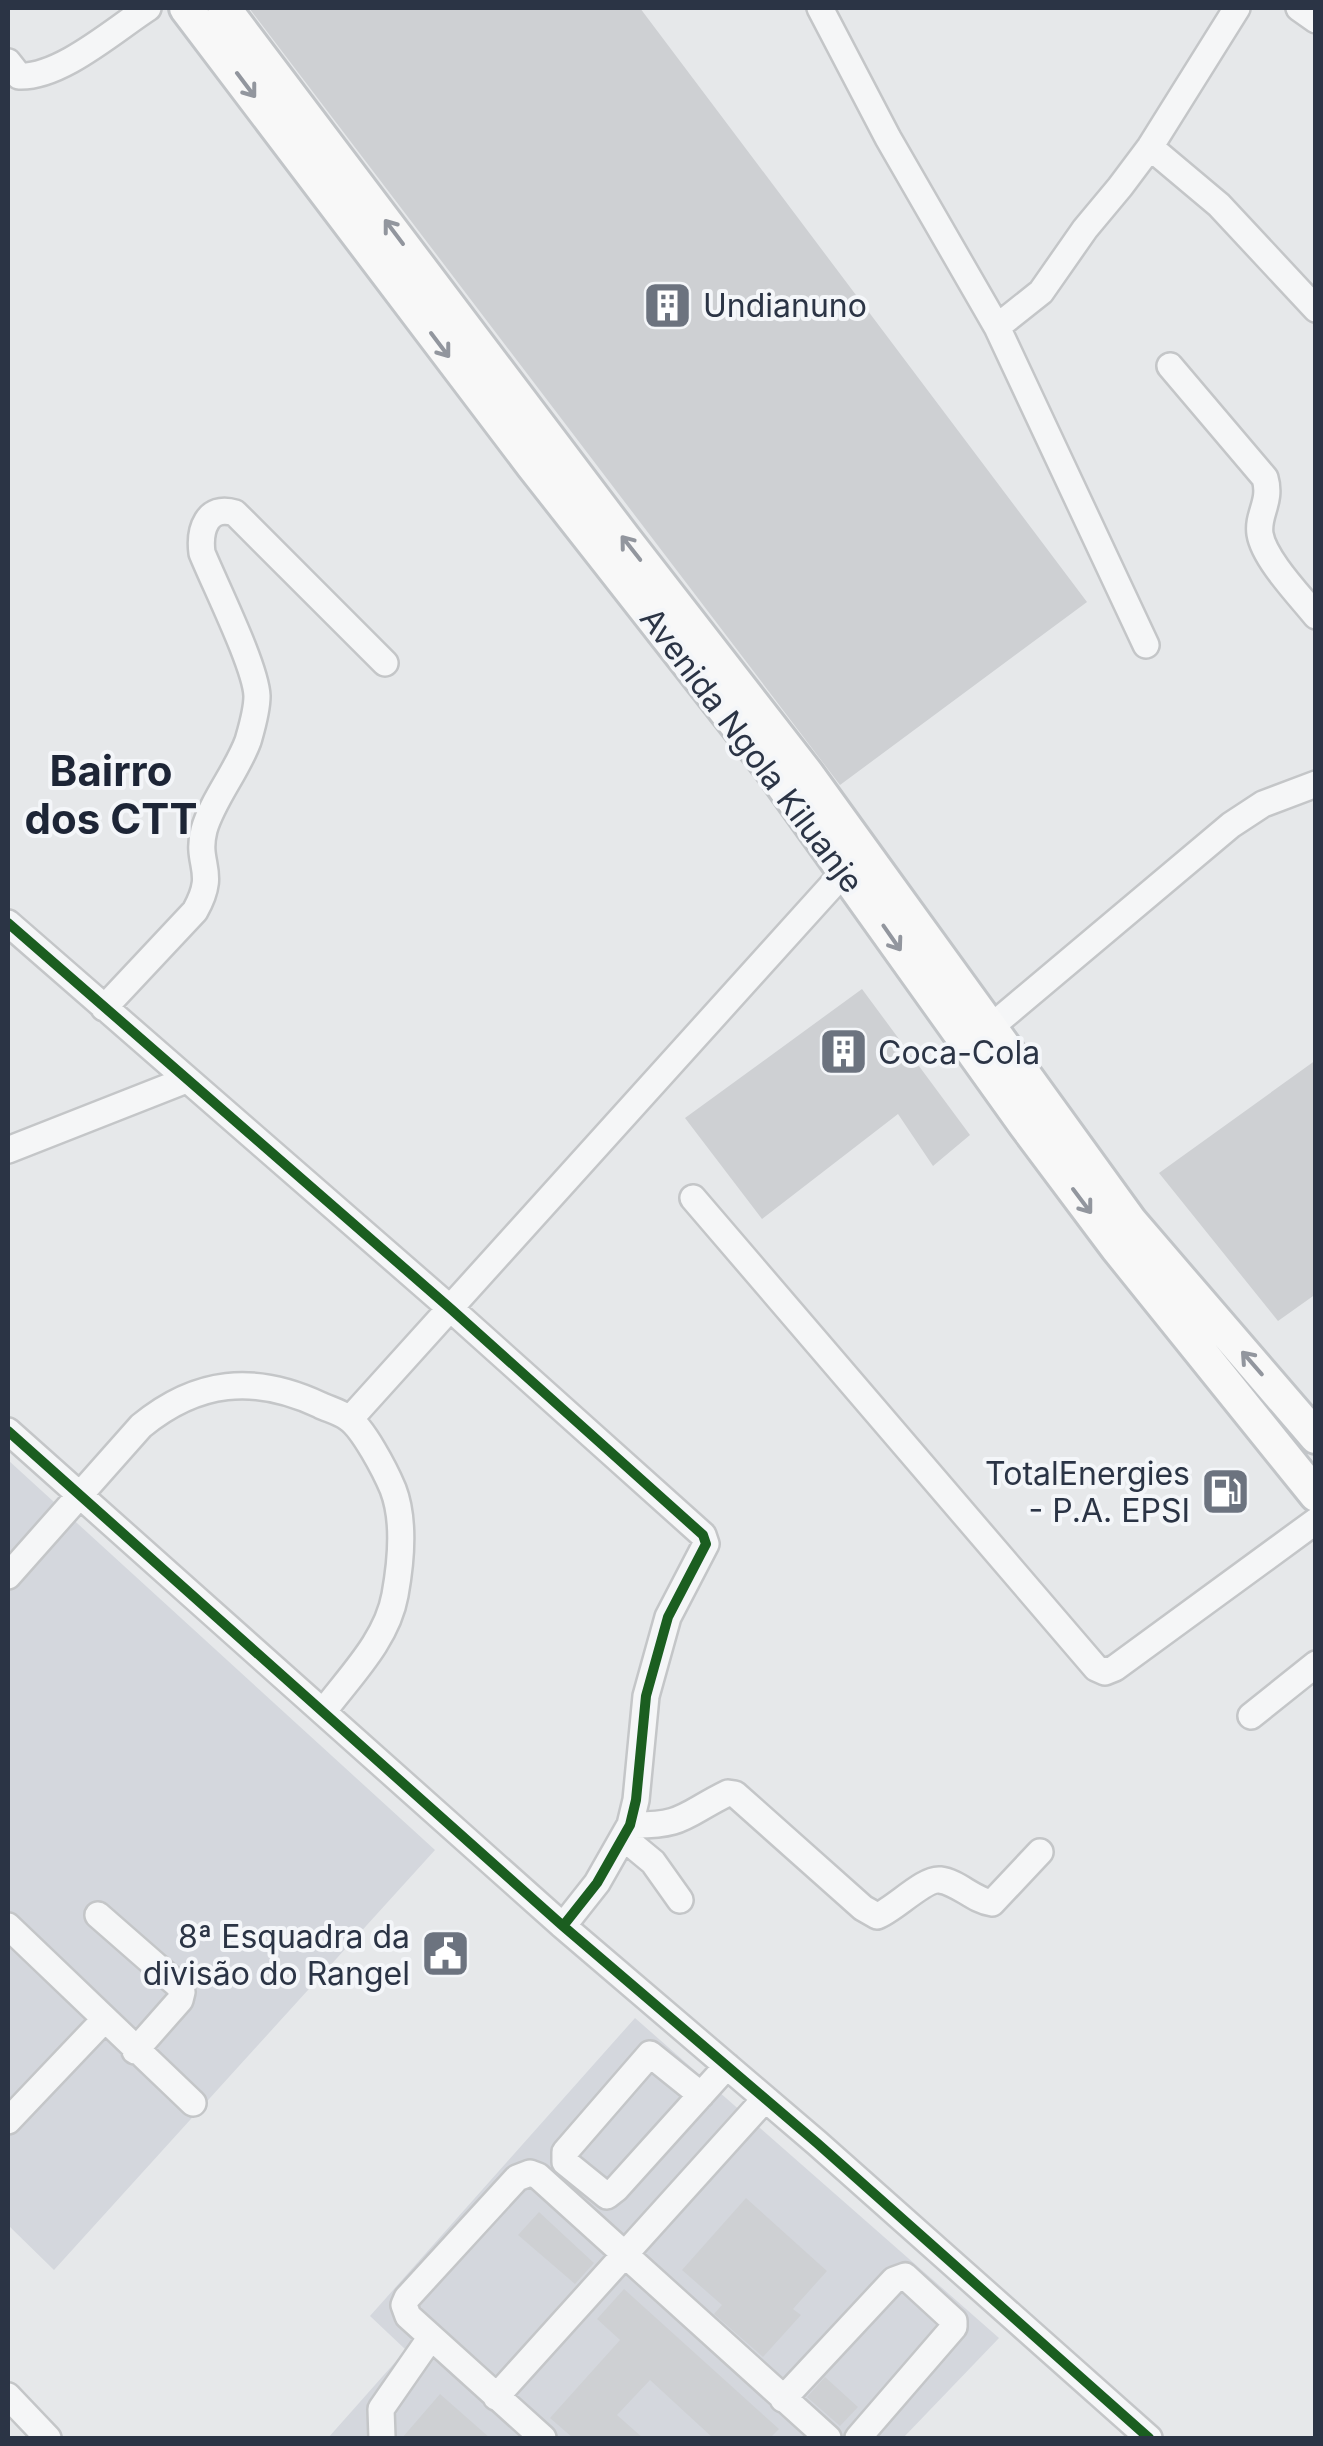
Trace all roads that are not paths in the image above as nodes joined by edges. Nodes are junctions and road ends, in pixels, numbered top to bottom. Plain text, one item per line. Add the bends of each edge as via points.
1 (148, 8) edge
2 (186, 8) edge
3 (224, 8) edge
4 (820, 8) edge
5 (1237, 8) edge
6 (1300, 8) edge
7 (1316, 20) edge
8 (8, 62) edge
9 (1150, 147) junction
10 (1316, 308) edge
11 (997, 327) junction
12 (1170, 366) dead end
13 (1316, 616) edge
14 (1146, 646) dead end
15 (384, 663) dead end
16 (1316, 784) edge
17 (845, 871) junction
18 (8, 923) edge
19 (104, 1008) junction
20 (992, 1026) junction
21 (186, 1080) junction
22 (8, 1150) edge
23 (693, 1198) dead end
24 (451, 1309) junction
25 (350, 1419) junction
26 (8, 1431) edge
27 (1316, 1437) edge
28 (1316, 1494) edge
29 (78, 1495) junction
30 (1316, 1521) edge
31 (8, 1576) edge
32 (1316, 1664) edge
33 (323, 1712) junction
34 (1250, 1716) dead end
35 (627, 1831) junction
36 (1040, 1852) dead end
37 (680, 1900) dead end
38 (98, 1915) dead end
39 (8, 1926) edge
40 (563, 1926) junction
41 (104, 2020) junction
42 (136, 2051) junction
43 (727, 2066) junction
44 (701, 2095) junction
45 (765, 2099) junction
46 (192, 2103) dead end
47 (8, 2121) edge
48 (624, 2255) junction
49 (431, 2337) junction
50 (8, 2396) edge
51 (496, 2397) junction
52 (783, 2398) junction
53 (48, 2438) edge
54 (382, 2438) edge
55 (543, 2438) edge
56 (828, 2438) edge
57 (858, 2438) edge
58 (1149, 2438) edge

1 - 8 street via 35,76 18,76
2 -> 17 main road, Avenida Ngola Kiluanje
20 -> 3 main road, Avenida Ngola Kiluanje
4 - 11 street
5 - 9 street
6 - 7 street
9 - 10 street via 1219,205
9 - 11 street via 1041,292
11 - 14 street
12 - 13 street via 1265,478 1263,542
15 - 19 street via 235,514 223,509 204,523 202,554 254,681 254,718 204,828 204,895
16 - 20 street via 1230,825
17 - 24 street
17 -> 28 main road, Avenida Ngola Kiluanje via 1116,1248
18 - 19 street
19 - 21 street
27 -> 20 main road, Avenida Ngola Kiluanje via 1131,1222
21 - 22 street
21 - 24 street
23 - 30 street via 1096,1668 1115,1668
24 - 25 street
24 - 35 street via 703,1535 706,1544 668,1617 646,1696
25 - 29 street via 261,1385 194,1394 141,1426
25 - 33 street via 394,1491 400,1522 394,1598 380,1637
26 - 29 street
29 - 31 street
29 - 33 street
32 - 34 street
33 - 40 street
35 - 36 street via 684,1820 735,1794 876,1916 942,1880 992,1902
35 - 37 street
35 - 40 street
38 - 42 street via 182,1992
39 - 41 street
40 - 43 street
41 - 42 street
41 - 47 street
42 - 46 street
43 - 44 street
43 - 45 street
44 - 44 street via 607,2196 565,2162 565,2152 650,2054
45 - 48 street
45 - 58 street
48 - 49 street via 538,2176 524,2175 406,2298 405,2312
48 - 51 street
48 - 52 street
49 - 51 street
49 - 54 street via 380,2410
50 - 53 street
51 - 55 street
52 - 56 street
52 - 57 street via 894,2280 906,2276 954,2327

